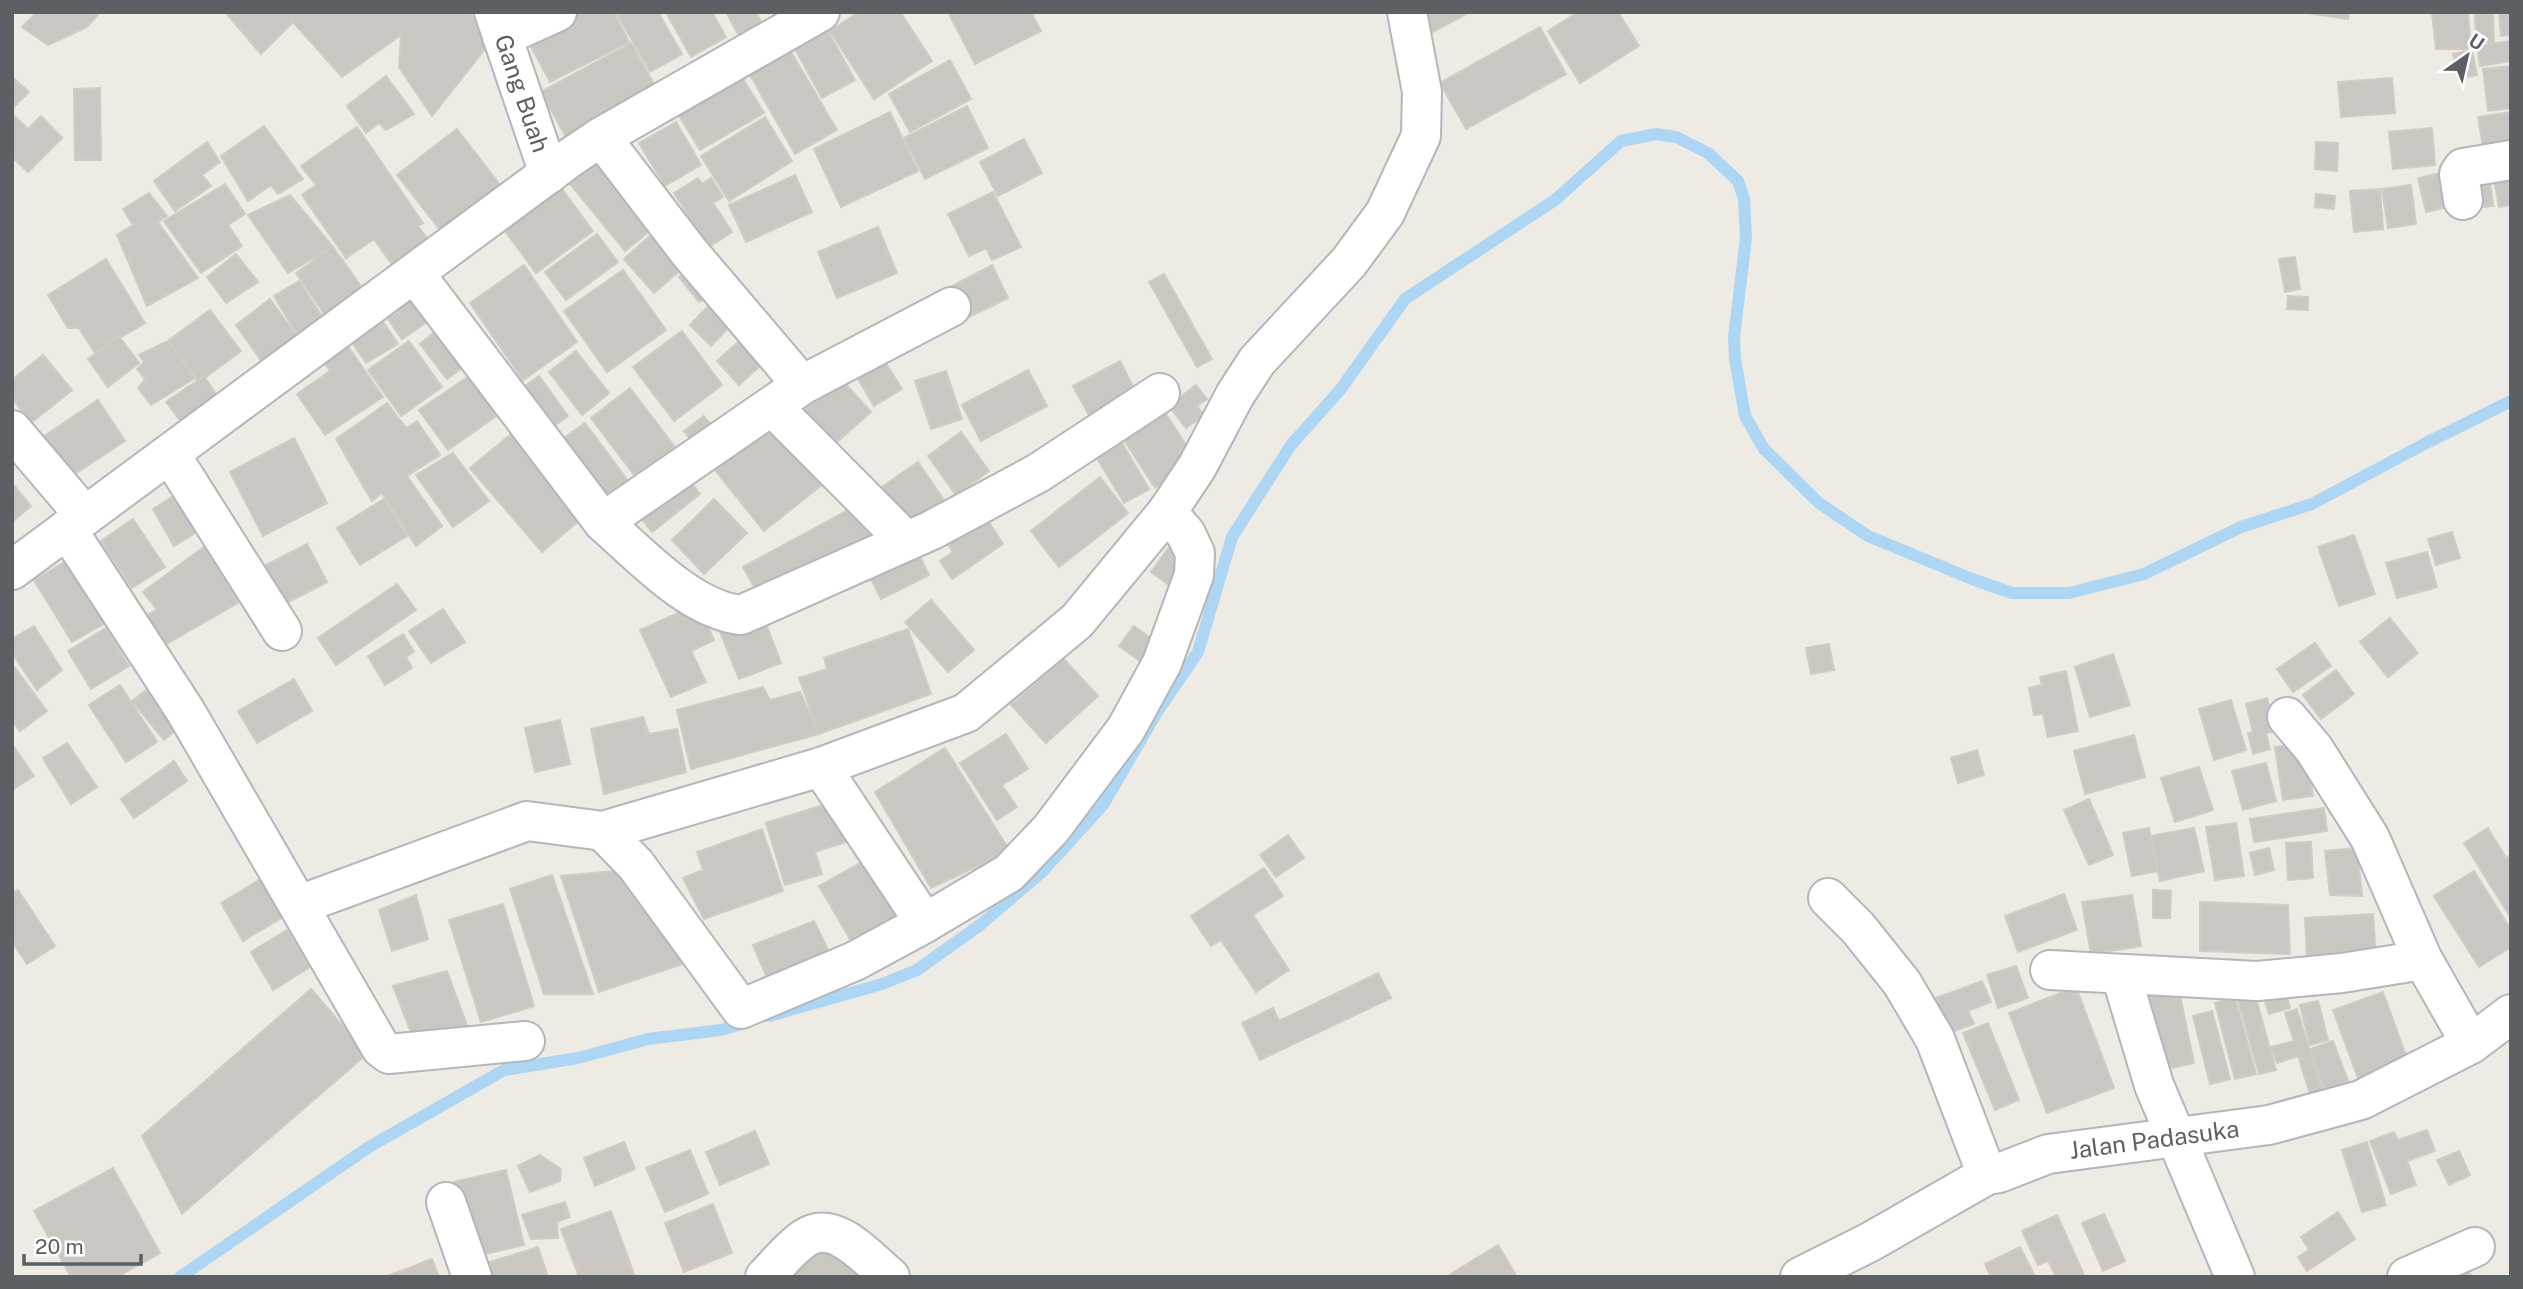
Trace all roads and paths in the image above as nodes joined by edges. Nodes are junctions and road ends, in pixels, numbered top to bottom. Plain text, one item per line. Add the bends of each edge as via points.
1 (557, 12) edge
2 (820, 12) edge
3 (1407, 12) edge
4 (498, 25) edge
5 (601, 137) junction
6 (2511, 160) edge
7 (549, 174) junction
8 (2463, 200) dead end
9 (415, 274) junction
10 (951, 307) dead end
11 (1160, 393) dead end
12 (787, 395) junction
13 (12, 430) edge
14 (170, 454) junction
15 (1167, 512) junction
16 (603, 522) junction
17 (76, 523) junction
18 (906, 541) junction
19 (12, 570) edge
20 (282, 631) dead end
21 (2287, 717) dead end
22 (821, 766) junction
23 (603, 831) junction
24 (1828, 898) dead end
25 (299, 905) junction
26 (925, 923) junction
27 (2423, 960) junction
28 (2050, 970) dead end
29 (2121, 975) junction
30 (2511, 1014) edge
31 (525, 1041) dead end
32 (2471, 1044) junction
33 (2175, 1138) junction
34 (1987, 1175) junction
35 (446, 1202) dead end
36 (2475, 1247) dead end
37 (472, 1277) edge
38 (765, 1277) edge
39 (890, 1277) edge
40 (1800, 1277) edge
41 (2235, 1277) edge
42 (2407, 1277) edge

1 - 4 street
2 - 5 street
3 - 15 street via 1422,92 1421,136 1390,202 1349,262 1257,361
4 - 7 street, Gang Buah
5 - 7 street
5 - 12 street via 689,252
6 - 8 street via 2463,168 2459,174
7 - 9 street
9 - 14 street
9 - 16 street
10 - 12 street
11 - 18 street via 1038,473
12 - 16 street
12 - 18 street
13 - 17 street
14 - 17 street
14 - 20 street
15 - 22 street via 1077,621 967,713
15 - 26 street via 1195,553 1194,575 1162,663 1126,729 1051,828 1009,873
16 - 18 street via 689,594 726,613 741,615
17 - 19 street
17 - 25 street
21 - 27 street via 2314,749 2370,838
22 - 23 street
22 - 26 street
23 - 25 street via 527,821
23 - 26 street via 636,864 741,1009 855,961
24 - 34 street via 1902,983 1935,1039
25 - 31 street via 374,1037 389,1054
27 - 29 street via 2257,981
27 - 32 street
28 - 29 street
29 - 33 street
30 - 32 street, Jalan Padasuka
32 - 33 street, Jalan Padasuka via 2361,1100 2269,1125
33 - 34 street, Jalan Padasuka via 2048,1154
33 - 41 street
34 - 40 street, Jalan Padasuka
35 - 37 street
36 - 42 street
38 - 39 street via 806,1237 825,1232 844,1238

